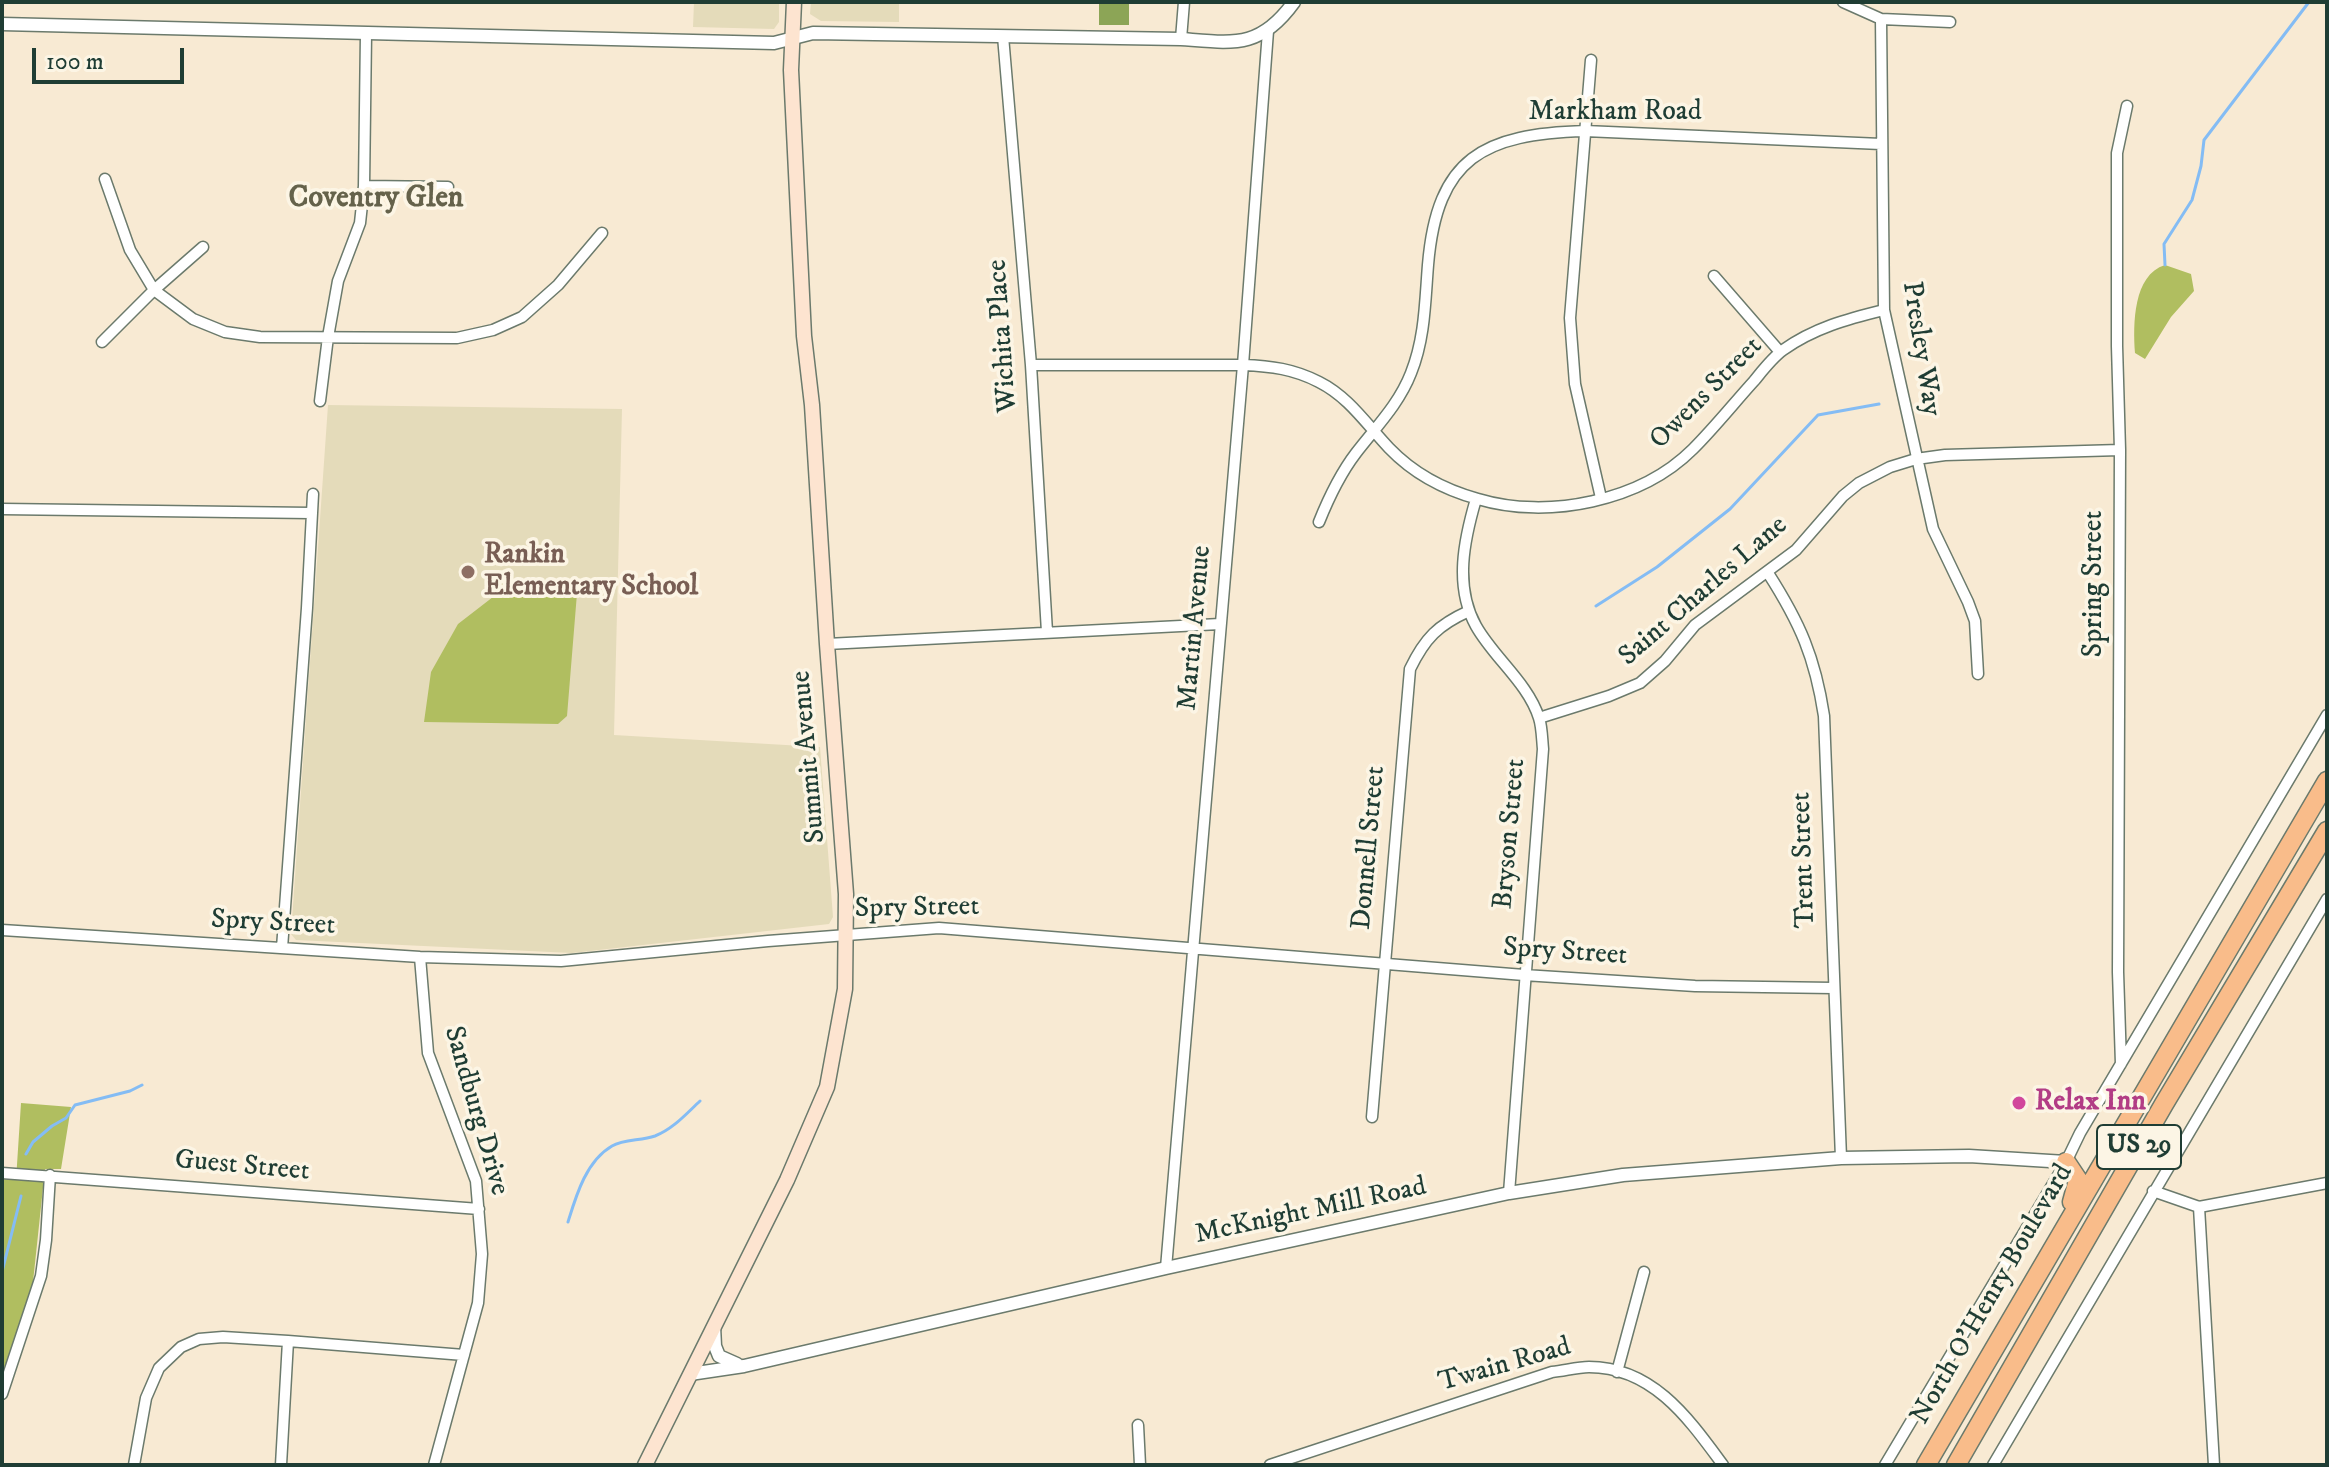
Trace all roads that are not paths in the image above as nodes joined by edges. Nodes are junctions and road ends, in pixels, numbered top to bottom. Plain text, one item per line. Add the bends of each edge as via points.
1 (794, 2) edge
2 (1184, 2) edge
3 (1294, 2) edge
4 (1843, 2) edge
5 (1881, 19) junction
6 (1950, 22) dead end
7 (2, 24) edge
8 (1268, 31) junction
9 (366, 34) junction
10 (1003, 36) junction
11 (1181, 39) junction
12 (791, 40) junction
13 (1591, 60) dead end
14 (2127, 106) dead end
15 (1585, 131) junction
16 (1881, 144) junction
17 (105, 179) dead end
18 (364, 186) junction
19 (448, 187) dead end
20 (602, 233) dead end
21 (203, 247) dead end
22 (1714, 276) dead end
23 (154, 290) junction
24 (1884, 310) junction
25 (328, 337) junction
26 (102, 342) dead end
27 (1780, 352) junction
28 (1031, 365) junction
29 (1243, 365) junction
30 (320, 401) dead end
31 (1374, 431) junction
32 (2120, 450) junction
33 (1916, 459) junction
34 (313, 494) dead end
35 (1601, 498) junction
36 (1476, 499) junction
37 (2, 509) edge
38 (311, 513) junction
39 (1319, 522) dead end
40 (1768, 573) junction
41 (1469, 611) junction
42 (1220, 624) junction
43 (1047, 632) junction
44 (827, 644) junction
45 (1978, 674) dead end
46 (2327, 715) edge
47 (1539, 718) junction
48 (2327, 781) edge
49 (2327, 831) edge
50 (2327, 899) edge
51 (2, 930) edge
52 (848, 934) junction
53 (282, 948) junction
54 (1193, 948) junction
55 (420, 957) junction
56 (1384, 963) junction
57 (1524, 975) junction
58 (1833, 988) junction
59 (2121, 1064) junction
60 (1372, 1117) dead end
61 (2108, 1155) junction
62 (1841, 1158) junction
63 (2066, 1162) junction
64 (2, 1173) edge
65 (50, 1175) junction
66 (2327, 1183) edge
67 (2153, 1191) junction
68 (1509, 1193) junction
69 (2199, 1207) junction
70 (479, 1209) junction
71 (2068, 1220) junction
72 (1166, 1268) junction
73 (1644, 1272) dead end
74 (714, 1326) junction
75 (288, 1341) junction
76 (464, 1355) junction
77 (744, 1366) junction
78 (1617, 1372) junction
79 (690, 1374) junction
80 (2, 1394) edge
81 (1138, 1425) dead end
82 (1286, 1462) edge
83 (134, 1465) edge
84 (281, 1465) edge
85 (434, 1465) edge
86 (645, 1465) edge
87 (1140, 1465) edge
88 (1270, 1465) edge
89 (1723, 1465) edge
90 (1885, 1465) edge
91 (1926, 1465) edge
92 (1956, 1465) edge
93 (1993, 1465) edge
94 (2214, 1465) edge

1 - 12 main road, Summit Avenue
2 - 11 street
3 - 8 street
4 - 5 street
5 - 6 street
5 - 16 street, Presley Way
7 - 9 street
8 - 11 street via 1237,43
8 - 29 street, Martin Avenue
9 - 12 street
9 - 18 street
10 - 11 street
10 - 12 street via 813,33
10 - 28 street, Wichita Place
12 - 44 main road, Summit Avenue via 804,336
13 - 15 street
14 - 32 street, Spring Street via 2117,153
15 - 16 street, Markham Road
15 - 31 street, Markham Road via 1519,136 1493,145 1452,177 1432,230 1421,341 1411,374
15 - 35 street via 1571,351
16 - 24 street, Presley Way
17 - 23 street via 130,250
18 - 19 street
18 - 25 street via 360,223 338,281
20 - 25 street via 558,285 522,317 493,330 457,338
21 - 23 street
22 - 27 street
23 - 25 street via 193,319 225,332
23 - 26 street
24 - 27 street, Owens Street via 1815,330
24 - 33 street, Presley Way
25 - 30 street
27 - 35 street, Owens Street via 1692,451 1634,489
28 - 29 street, Owens Street
28 - 43 street, Wichita Place
29 - 31 street, Owens Street via 1275,366 1321,383
29 - 42 street, Martin Avenue
31 - 36 street, Owens Street via 1426,478
31 - 39 street, Markham Road via 1340,476
32 - 33 street, Saint Charles Lane
32 - 59 street, Spring Street
33 - 40 street, Saint Charles Lane via 1859,483
33 - 45 street, Presley Way via 1933,529 1975,621
34 - 38 street
35 - 36 street, Owens Street via 1553,507
36 - 41 street via 1464,540
37 - 38 street
38 - 53 street
40 - 47 street, Saint Charles Lane via 1695,625 1640,683
40 - 58 street, Trent Street via 1802,632 1824,716
41 - 47 street
41 - 56 street, Donnell Street via 1447,621 1422,644 1410,669
42 - 43 street
42 - 54 street, Martin Avenue
43 - 44 street
44 - 52 main road, Summit Avenue
46 - 59 street, North O'Henry Boulevard
47 - 57 street, Bryson Street via 1543,749
48 - 61 highway, North O'Henry Boulevard / US 29
49 - 92 highway, North O'Henry Boulevard / US 29
50 - 67 street
51 - 53 street, Spry Street
52 - 54 street, Spry Street via 939,928
52 - 55 street, Spry Street via 583,961
52 - 74 main road, Summit Avenue via 842,1019 827,1087
53 - 55 street, Spry Street
54 - 56 street, Spry Street
54 - 72 street, Martin Avenue
55 - 70 street, Sandburg Drive via 428,1053 476,1181
56 - 57 street, Spry Street
56 - 60 street, Donnell Street
57 - 58 street, Spry Street
57 - 68 street, Bryson Street
58 - 62 street, Trent Street
59 - 63 street, North O'Henry Boulevard
61 - 63 highway via 2091,1163
61 - 71 highway, North O'Henry Boulevard / US 29
62 - 63 street, McKnight Mill Road
62 - 68 street, McKnight Mill Road via 1623,1175
63 - 71 highway via 2078,1180
63 - 90 street, North O'Henry Boulevard
64 - 65 street, Guest Street
65 - 70 street, Guest Street
65 - 80 street via 41,1276
66 - 69 street
67 - 69 street
67 - 93 street
68 - 72 street, McKnight Mill Road
69 - 94 street
70 - 76 street, Sandburg Drive via 478,1303
71 - 91 highway, North O'Henry Boulevard / US 29
72 - 77 street, McKnight Mill Road
73 - 78 street
74 - 77 street via 719,1356
74 - 79 main road, Summit Avenue
75 - 76 street
75 - 83 street via 199,1339 169,1356 146,1398
75 - 84 street
76 - 85 street, Sandburg Drive
77 - 79 street, McKnight Mill Road
78 - 82 street, Twain Road via 1590,1367 1552,1372
78 - 89 street, Twain Road via 1661,1392 1685,1414
79 - 86 main road, Summit Avenue
81 - 87 street
82 - 88 street, Twain Road

